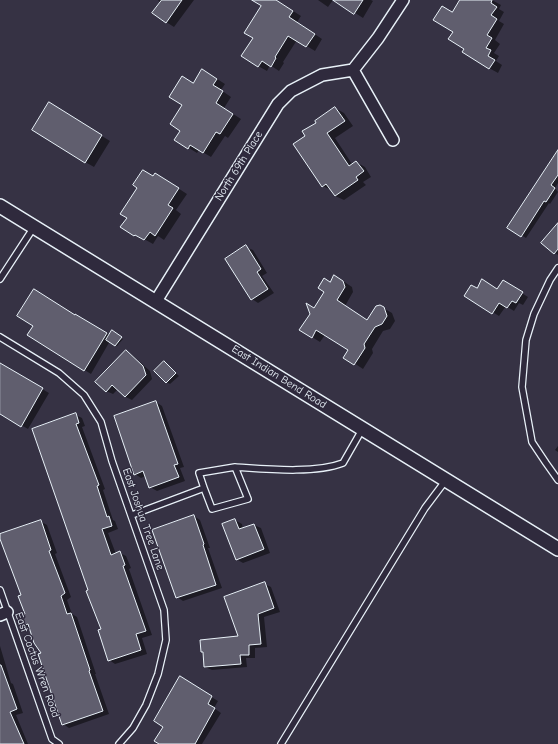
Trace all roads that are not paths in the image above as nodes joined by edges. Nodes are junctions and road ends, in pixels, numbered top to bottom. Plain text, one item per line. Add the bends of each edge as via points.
1 (403, 0) edge
2 (354, 70) junction
3 (393, 140) dead end
4 (0, 206) edge
5 (34, 227) junction
6 (558, 268) edge
7 (0, 278) edge
8 (156, 301) junction
9 (0, 337) edge
10 (363, 428) junction
11 (235, 468) junction
12 (446, 480) junction
13 (558, 480) edge
14 (204, 488) junction
15 (132, 515) junction
16 (558, 548) edge
17 (0, 590) edge
18 (4, 613) edge
19 (59, 744) edge
20 (118, 744) edge
21 (281, 744) edge

1 - 2 street
2 - 3 street
2 - 8 street, North 69th Place via 322,75 291,91 278,104
4 - 5 street, East Indian Bend Road
5 - 7 lane
5 - 8 street, East Indian Bend Road
6 - 13 lane via 534,314 526,340 522,387 532,442
8 - 10 street, East Indian Bend Road
9 - 15 lane, East Joshua Tree Lane via 59,373 84,395 101,422
10 - 11 lane via 343,464 332,468
10 - 12 street, East Indian Bend Road
11 - 14 lane via 199,473
11 - 14 lane via 248,499 212,509
12 - 16 street, East Indian Bend Road
12 - 21 lane via 425,508
14 - 15 lane
15 - 20 lane, East Joshua Tree Lane via 164,610 166,640 158,674 146,705 133,728
17 - 18 lane, East Cactus Wren Road
18 - 19 lane, East Cactus Wren Road via 52,739

